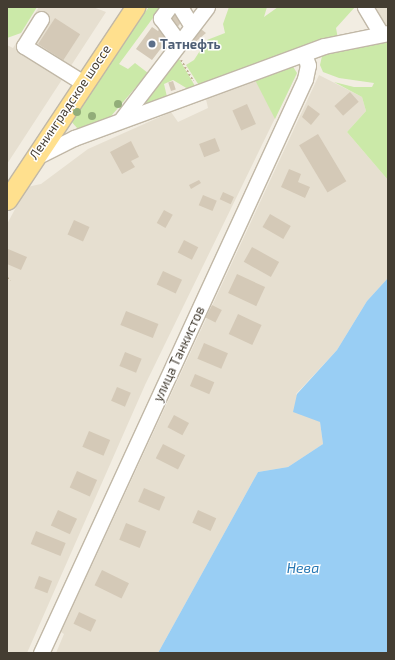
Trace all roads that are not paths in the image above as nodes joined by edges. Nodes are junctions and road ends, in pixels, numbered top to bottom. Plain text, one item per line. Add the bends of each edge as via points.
1 (135, 7) edge
2 (169, 7) edge
3 (180, 7) edge
4 (365, 7) edge
5 (203, 9) edge
6 (41, 19) dead end
7 (192, 26) junction
8 (385, 33) edge
9 (176, 46) junction
10 (304, 54) junction
11 (82, 82) junction
12 (121, 120) junction
13 (31, 160) junction
14 (7, 200) edge
15 (41, 653) edge

1 - 11 main road, Ленинградское шоссе
2 - 9 street via 161,18
3 - 7 street
4 - 8 street
5 - 7 street
6 - 11 street via 24,46
7 - 9 street
8 - 10 street
9 - 12 street
10 - 12 street via 201,94
10 - 15 street, улица Танкистов via 308,65 305,79
11 - 13 main road, Ленинградское шоссе
12 - 13 street
13 - 14 main road, Ленинградское шоссе

